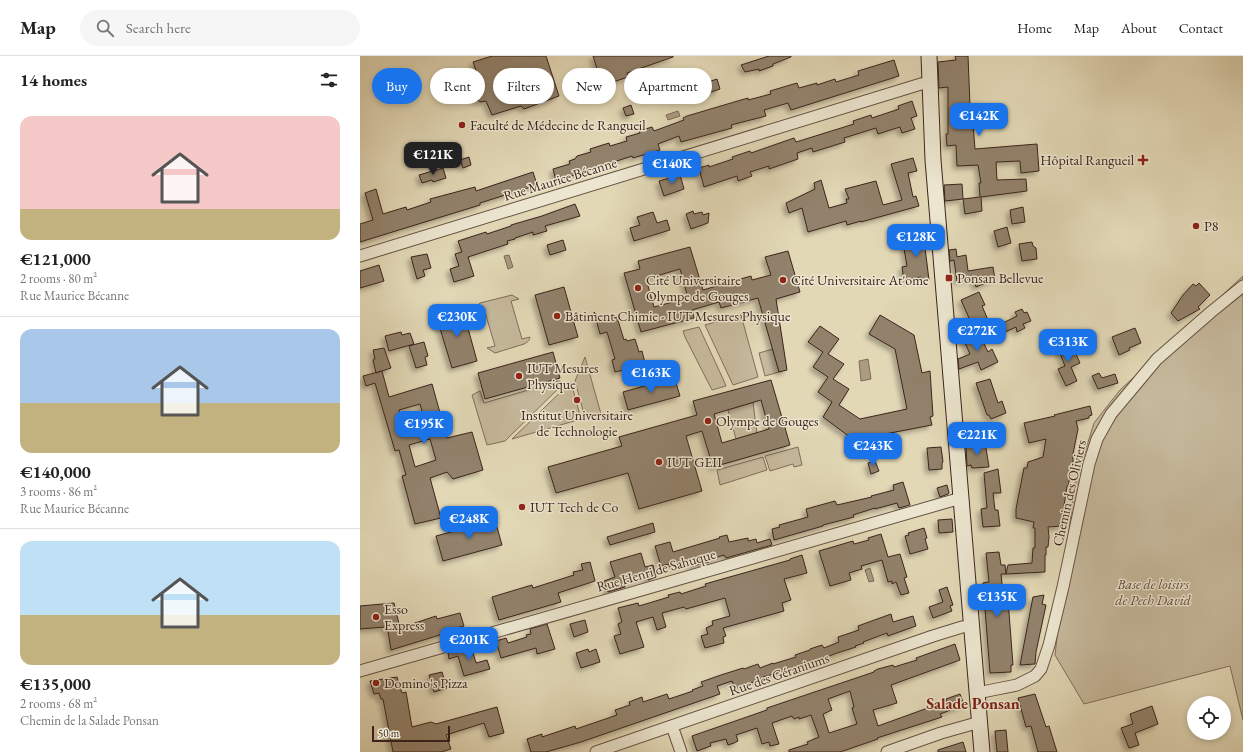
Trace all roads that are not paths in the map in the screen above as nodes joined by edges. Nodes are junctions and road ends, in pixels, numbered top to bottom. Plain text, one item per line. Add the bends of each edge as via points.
1 (929, 56) edge
2 (930, 83) junction
3 (360, 256) edge
4 (1243, 286) edge
5 (961, 498) junction
6 (972, 626) junction
7 (360, 671) edge
8 (977, 693) junction
9 (980, 722) junction
10 (672, 726) junction
11 (596, 752) edge
12 (681, 752) edge
13 (886, 752) edge
14 (982, 752) edge

1 - 2 street
2 - 3 street, Rue Maurice Bécanne
2 - 5 street via 933,160
4 - 8 street, Chemin des Oliviers via 1157,359 1111,414 1097,439 1089,464 1063,587 1041,669 1035,676 1017,685
5 - 6 street
5 - 7 street, Rue Henri de Sahuque
6 - 8 street
6 - 10 street, Rue des Géraniums via 962,627
8 - 9 street
9 - 13 street
9 - 14 street
10 - 11 street, Rue des Géraniums
10 - 12 street

